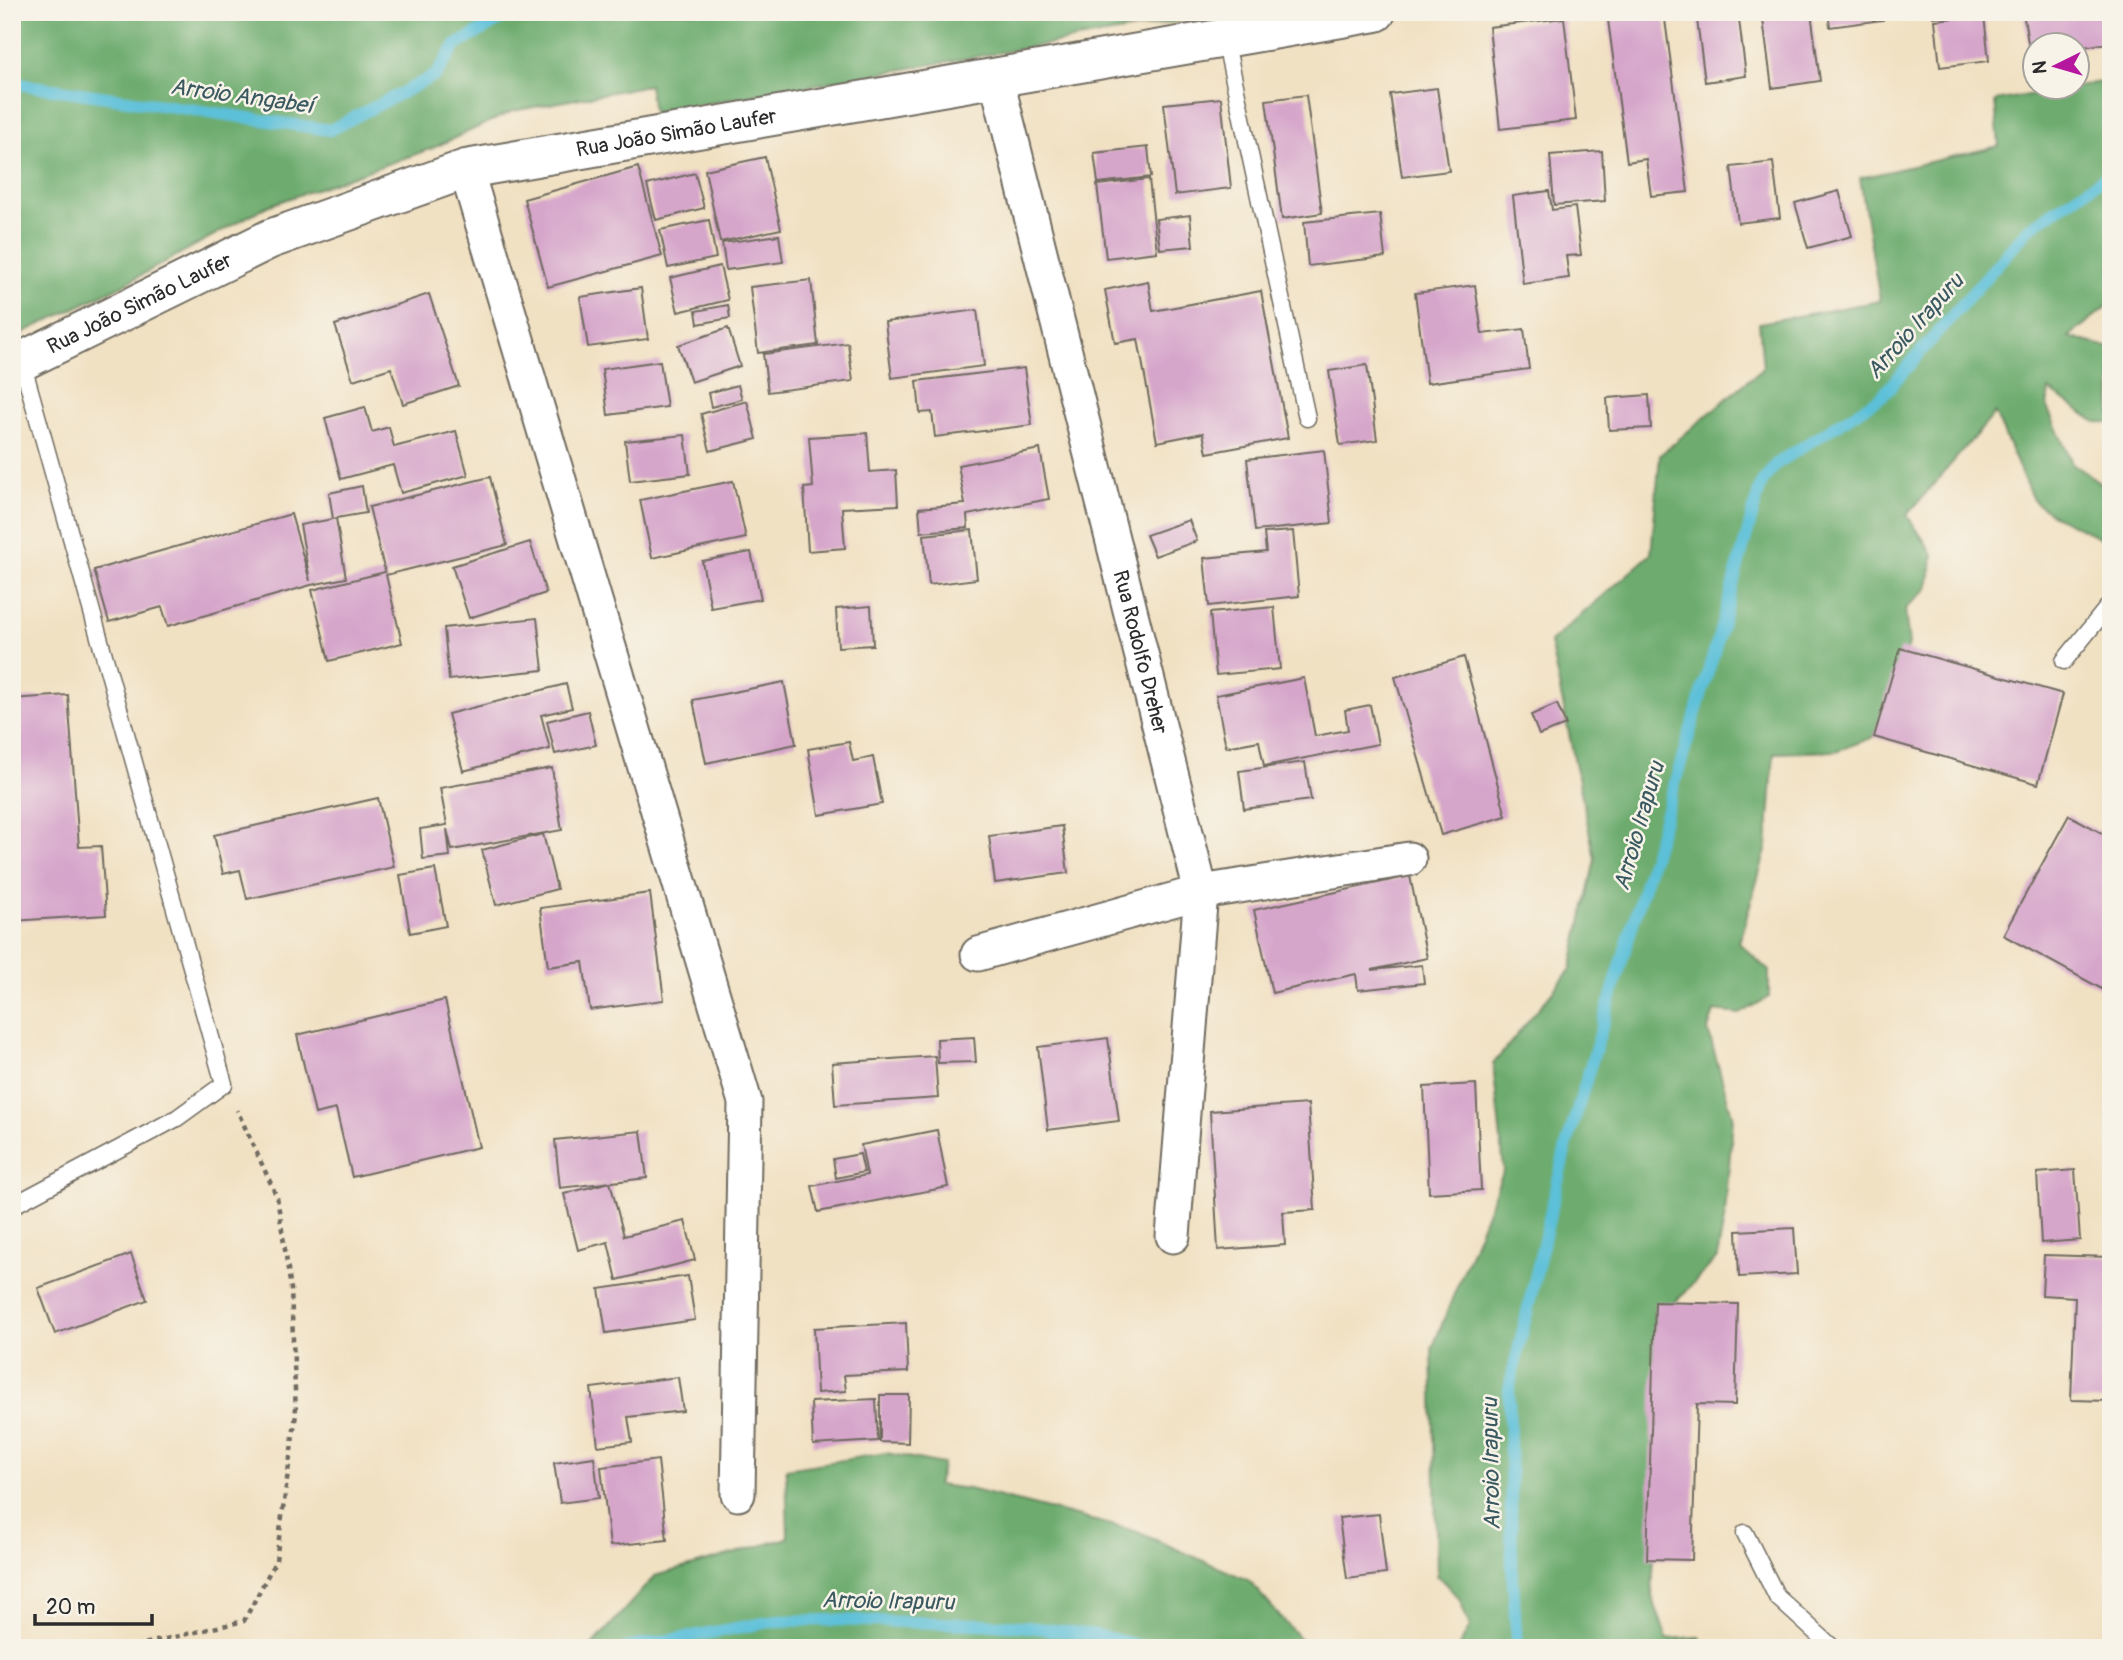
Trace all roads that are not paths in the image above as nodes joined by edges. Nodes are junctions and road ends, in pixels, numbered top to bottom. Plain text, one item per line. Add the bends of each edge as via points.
1 (1376, 12) edge
2 (1225, 39) junction
3 (996, 77) junction
4 (466, 169) junction
5 (17, 364) edge
6 (1307, 418) dead end
7 (2111, 603) edge
8 (2064, 661) dead end
9 (1409, 859) dead end
10 (1201, 892) junction
11 (978, 954) dead end
12 (12, 1206) edge
13 (1173, 1236) dead end
14 (738, 1494) dead end
15 (1745, 1533) dead end
16 (1833, 1648) edge

1 - 2 main road, Rua João Simão Laufer
2 - 3 main road, Rua João Simão Laufer
2 - 6 lane
3 - 4 main road, Rua João Simão Laufer
3 - 10 street, Rua Rodolfo Dreher
4 - 5 main road, Rua João Simão Laufer via 270,239
4 - 14 street via 745,1102
5 - 12 lane via 224,1084 177,1118
7 - 8 lane
9 - 10 street
10 - 11 street
10 - 13 street, Rua Rodolfo Dreher
15 - 16 lane via 1777,1597

